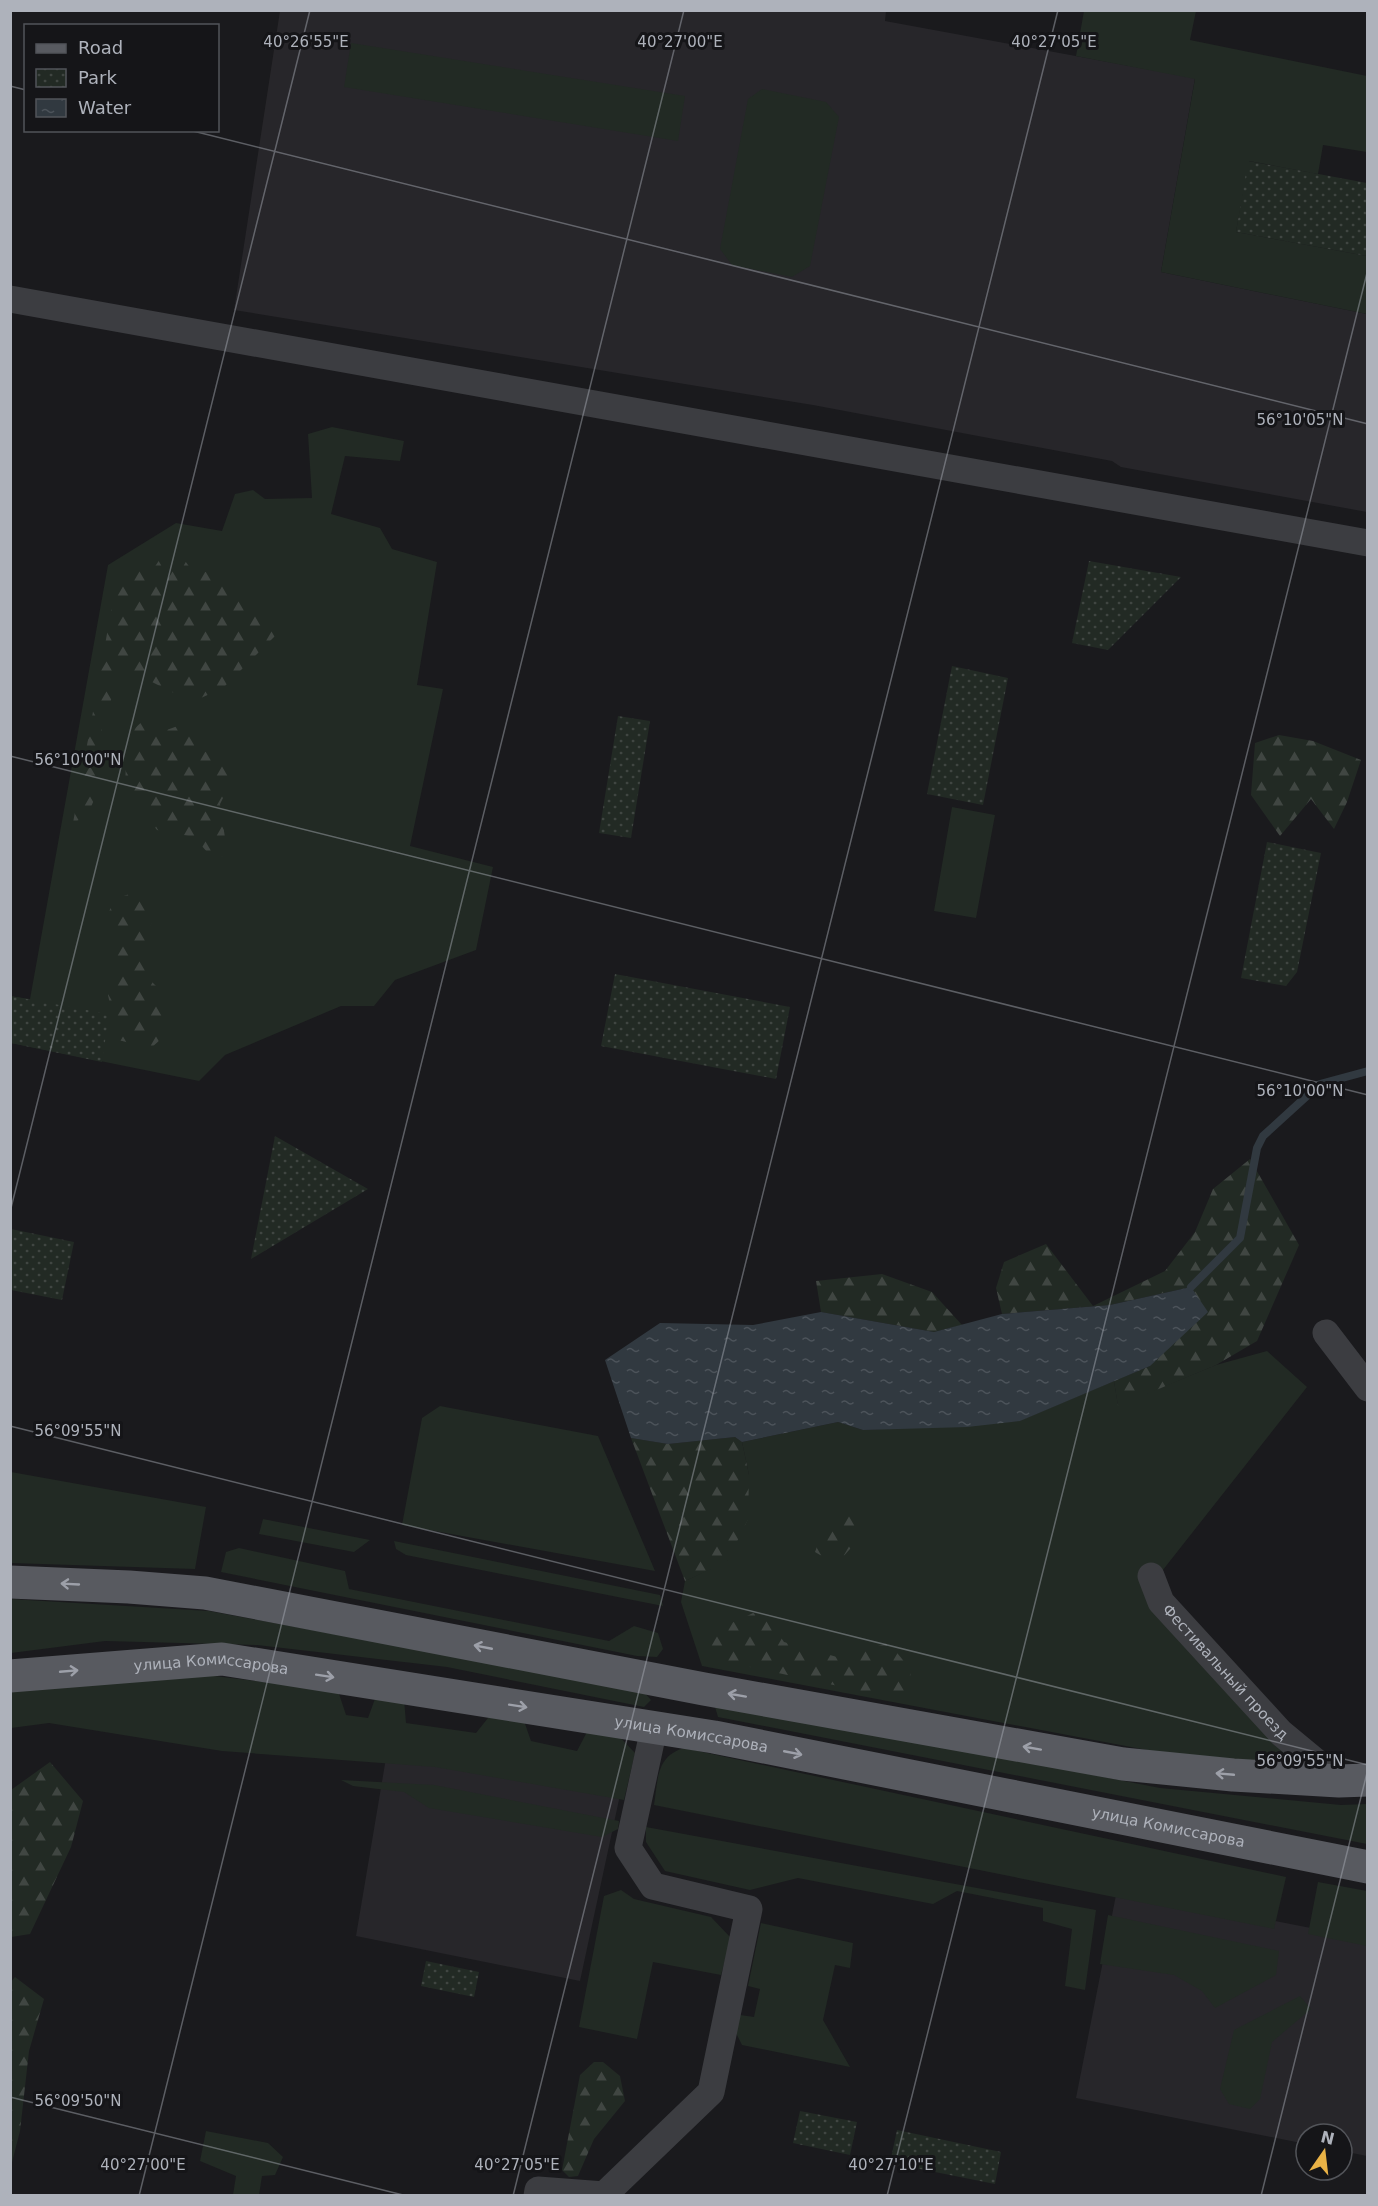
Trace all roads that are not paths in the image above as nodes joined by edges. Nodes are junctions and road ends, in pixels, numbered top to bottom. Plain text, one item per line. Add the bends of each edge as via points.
1 (10, 299) edge
2 (1368, 543) edge
3 (1326, 1334) dead end
4 (1368, 1388) edge
5 (1151, 1576) dead end
6 (10, 1582) edge
7 (10, 1676) edge
8 (654, 1728) junction
9 (1353, 1780) edge
10 (1368, 1867) edge
11 (537, 2196) edge

1 - 2 street
3 - 4 street
5 - 9 street, Фестивальный проезд via 1161,1602 1281,1733
9 -> 6 main road via 1233,1775 1124,1764 704,1689 205,1593
7 -> 8 main road, улица Комиссарова via 222,1659
8 -> 10 main road, улица Комиссарова
8 - 11 street via 628,1848 653,1886 749,1909 711,2092 604,2195 538,2190

